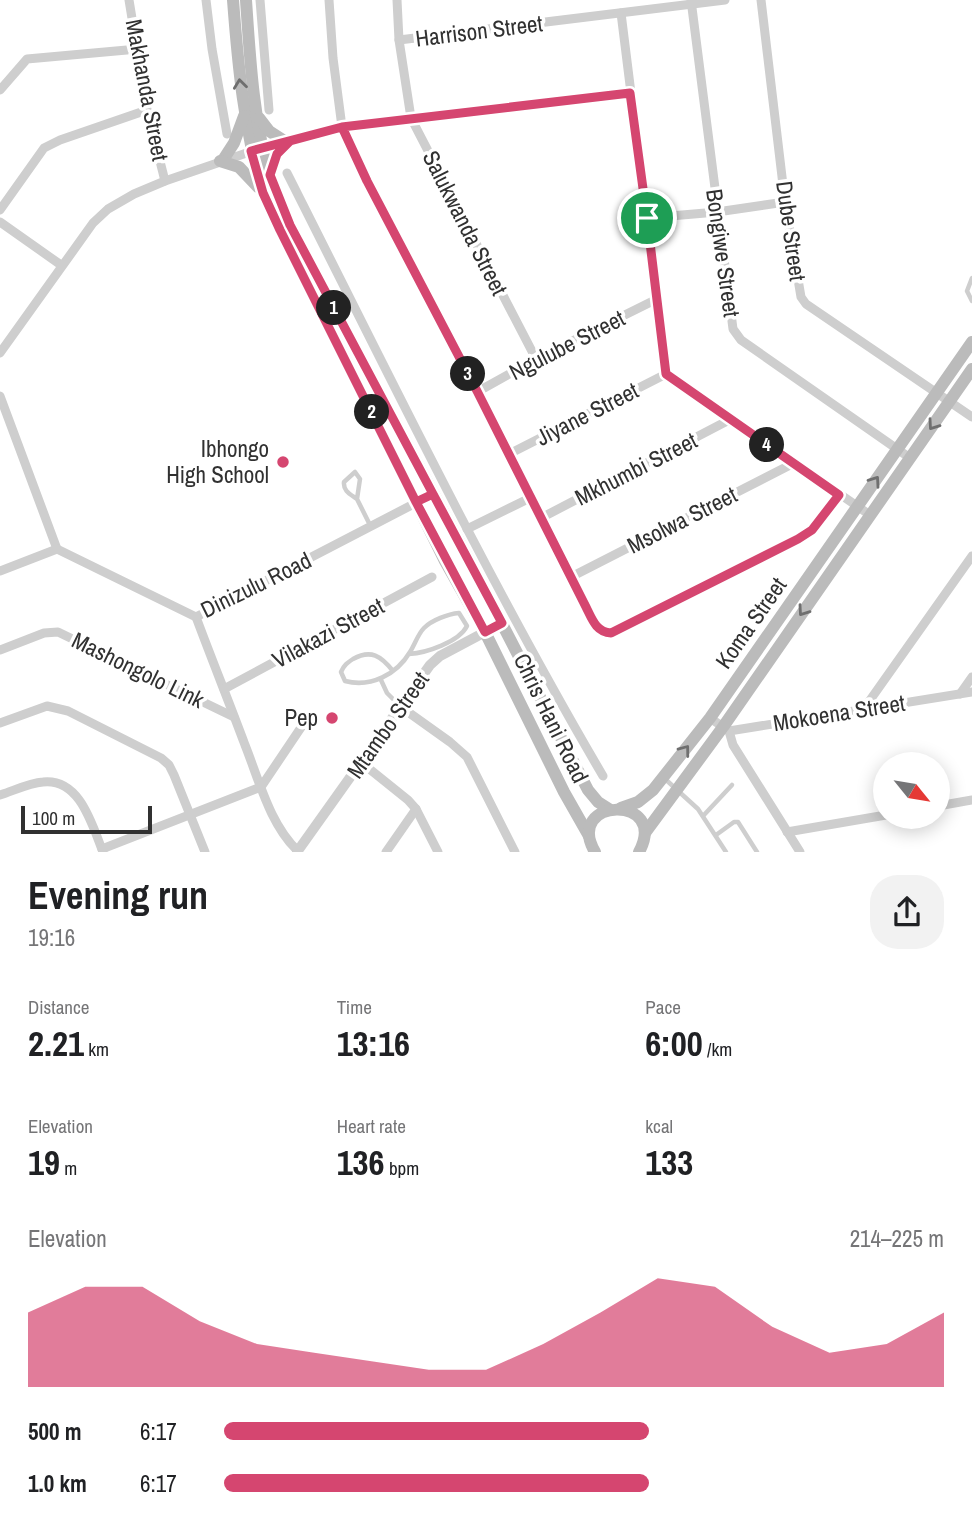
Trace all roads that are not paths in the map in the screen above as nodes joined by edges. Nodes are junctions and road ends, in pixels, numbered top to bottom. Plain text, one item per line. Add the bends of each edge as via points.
1 (129, 0) edge
2 (206, 0) edge
3 (233, 0) edge
4 (246, 0) edge
5 (260, 0) edge
6 (329, 0) edge
7 (397, 0) edge
8 (725, 0) edge
9 (761, 0) edge
10 (691, 2) edge
11 (621, 13) junction
12 (399, 40) junction
13 (138, 49) junction
14 (0, 90) edge
15 (630, 93) junction
16 (147, 110) junction
17 (256, 112) junction
18 (411, 118) junction
19 (342, 127) junction
20 (227, 134) dead end
21 (288, 141) junction
22 (257, 149) junction
23 (221, 160) junction
24 (287, 173) dead end
25 (270, 175) junction
26 (165, 181) junction
27 (263, 193) junction
28 (785, 202) junction
29 (0, 210) edge
30 (717, 212) junction
31 (647, 218) junction
32 (0, 222) edge
33 (61, 265) junction
34 (972, 278) edge
35 (657, 299) junction
36 (972, 301) edge
37 (972, 342) edge
38 (0, 353) edge
39 (536, 359) junction
40 (972, 369) edge
41 (666, 374) junction
42 (477, 391) junction
43 (937, 392) junction
44 (0, 396) edge
45 (950, 401) junction
46 (972, 417) edge
47 (731, 419) junction
48 (898, 449) junction
49 (508, 455) junction
50 (910, 458) junction
51 (793, 463) junction
52 (433, 494) junction
53 (839, 495) junction
54 (530, 498) junction
55 (357, 499) junction
56 (416, 502) junction
57 (857, 507) junction
58 (870, 515) junction
59 (541, 518) junction
60 (371, 527) junction
61 (467, 529) junction
62 (57, 549) junction
63 (972, 556) edge
64 (0, 571) edge
65 (432, 577) dead end
66 (571, 577) junction
67 (196, 617) junction
68 (502, 623) junction
69 (485, 632) junction
70 (0, 650) edge
71 (409, 654) junction
72 (393, 671) junction
73 (972, 677) edge
74 (380, 680) junction
75 (223, 689) junction
76 (972, 692) edge
77 (960, 694) junction
78 (401, 707) junction
79 (863, 710) junction
80 (234, 717) junction
81 (710, 718) junction
82 (0, 723) edge
83 (302, 726) dead end
84 (726, 729) junction
85 (362, 763) junction
86 (603, 776) dead end
87 (664, 777) junction
88 (732, 785) dead end
89 (261, 787) junction
90 (678, 790) junction
91 (0, 795) edge
92 (972, 800) edge
93 (950, 804) edge
94 (416, 809) junction
95 (615, 809) junction
96 (189, 814) junction
97 (703, 816) junction
98 (873, 817) edge
99 (788, 832) junction
100 (645, 833) junction
101 (716, 835) junction
102 (589, 836) junction
103 (102, 851) edge
104 (205, 852) edge
105 (298, 852) edge
106 (386, 852) edge
107 (438, 852) edge
108 (515, 852) edge
109 (595, 852) edge
110 (639, 852) edge
111 (726, 852) edge
112 (757, 852) edge
113 (800, 852) edge

1 - 13 street, Makhanda Street
2 - 20 street
17 -> 3 main road, Chris Hani Road
4 - 17 main road, Chris Hani Road
5 - 17 street
6 - 19 street
7 - 12 street, Salukwanda Street
8 - 10 street, Harrison Street
9 - 28 street, Dube Street
10 - 11 street, Harrison Street
10 - 30 street, Bongiwe Street
11 - 12 street, Harrison Street
11 - 15 street
12 - 18 street, Salukwanda Street
13 - 14 street via 27,59
13 - 16 street, Makhanda Street
15 - 18 street
15 - 31 street
16 - 26 street, Makhanda Street
16 - 29 street via 44,148
17 - 21 main road via 268,131
17 - 22 main road, Chris Hani Road
17 - 23 main road
18 - 19 street
18 - 39 street, Salukwanda Street
19 - 21 street
19 - 42 street
21 - 22 street
21 - 25 main road via 277,154
22 - 23 street
22 - 25 main road, Chris Hani Road
22 - 27 main road, Chris Hani Road
23 - 26 street
23 - 27 main road via 246,172
24 - 61 street, Chris Hani Road
25 - 52 main road, Chris Hani Road via 290,225
26 - 33 street via 108,209
27 - 56 main road, Chris Hani Road
28 - 30 street
28 - 43 street, Dube Street via 799,288 806,304
30 - 31 street
30 - 48 street, Bongiwe Street via 736,334
31 - 35 street
32 - 33 street
33 - 38 street
34 - 36 lane via 967,292
35 - 39 street, Ngulube Street
35 - 41 street
37 - 43 main road, Koma Street
39 - 42 street, Ngulube Street
40 - 45 main road, Koma Street
41 - 47 street
41 - 49 street, Jiyane Street
42 - 49 street
43 - 45 street, Dube Street
43 - 48 main road, Koma Street
44 - 62 street
45 - 46 street, Dube Street
45 -> 50 main road, Koma Street
47 - 51 street
47 - 59 street, Mkhumbi Street
48 - 50 street, Bongiwe Street
57 -> 48 main road, Koma Street
49 - 54 street
50 - 58 main road, Koma Street
51 - 53 street
51 - 66 street, Msolwa Street
52 - 56 street, Dinizulu Road
52 - 68 main road, Chris Hani Road
53 - 57 street
53 - 66 street via 812,530 798,539 611,633 595,624
54 - 59 street
54 - 61 street
55 - 55 lane via 344,486 355,472 360,479
55 - 60 lane
56 - 60 street, Dinizulu Road
56 - 69 main road, Chris Hani Road
57 - 58 street
57 - 81 main road, Koma Street
58 -> 84 main road, Koma Street
59 - 66 street
60 - 67 street, Dinizulu Road
61 - 86 street, Chris Hani Road
62 - 64 street
62 - 67 street, Dinizulu Road
63 - 79 street
65 - 75 street, Vilakazi Street
67 - 75 street
68 - 69 street, Mtambo Street
68 - 95 main road, Chris Hani Road via 588,790 597,802
69 - 78 street, Mtambo Street via 430,665
69 - 102 main road, Chris Hani Road
70 - 80 street, Mashongolo Link via 58,632
71 - 71 lane via 433,650 464,632 467,626 462,615 453,614 425,627
71 - 72 lane
72 - 74 lane
72 - 74 lane via 374,654 363,654 344,665 341,672 345,681 352,683
73 - 77 street
74 - 78 lane
75 - 80 street
76 - 77 street, Mokoena Street
77 - 79 street, Mokoena Street
78 - 85 street, Mtambo Street
78 - 108 street via 467,757
79 - 84 street, Mokoena Street
80 - 89 street
81 - 84 street
87 -> 81 main road, Koma Street
82 - 96 street via 47,706 68,711 165,762
83 - 89 street
84 - 90 main road, Koma Street
84 - 99 street
85 - 94 street
85 - 105 street, Mtambo Street
87 - 90 lane
87 - 95 main road, Koma Street via 638,802
88 - 97 lane
89 - 96 street
89 - 105 street via 280,830
90 - 97 lane
90 - 100 main road, Koma Street
91 - 103 street via 42,782 64,785 80,800
92 - 93 street
94 - 106 street
94 - 107 street
95 - 100 main road, Chris Hani Road via 637,817
95 - 102 main road via 594,820
96 - 103 street
96 - 104 street
97 - 101 lane
98 - 99 street
99 - 113 street
100 - 110 main road, Koma Street
101 - 111 lane
101 - 112 lane via 738,822
102 - 109 main road, Chris Hani Road

